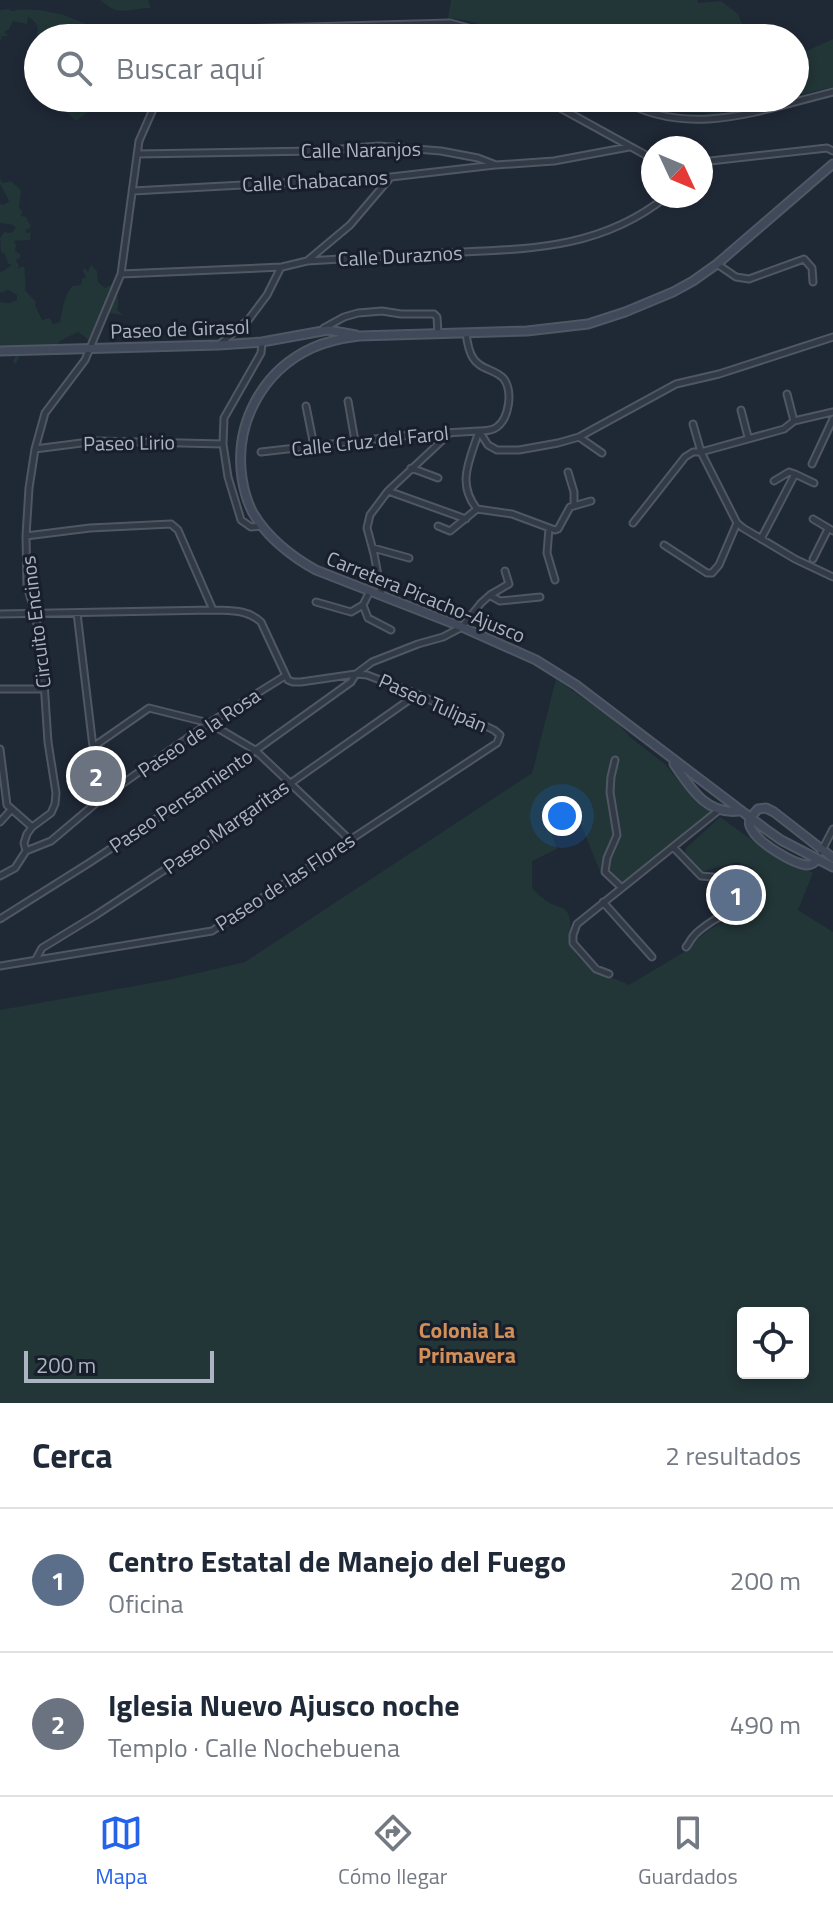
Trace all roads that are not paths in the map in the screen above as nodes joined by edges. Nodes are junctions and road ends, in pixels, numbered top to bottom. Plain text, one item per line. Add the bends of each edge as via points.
1 (415, 24) edge
2 (454, 24) edge
3 (833, 92) edge
4 (809, 98) edge
5 (152, 112) edge
6 (567, 112) edge
7 (647, 112) edge
8 (755, 112) edge
9 (629, 147) junction
10 (833, 151) edge
11 (641, 153) edge
12 (137, 154) junction
13 (713, 162) edge
14 (833, 164) edge
15 (496, 165) junction
16 (391, 177) junction
17 (133, 191) junction
18 (649, 208) edge
19 (307, 261) junction
20 (717, 264) junction
21 (282, 267) junction
22 (121, 274) junction
23 (813, 282) dead end
24 (319, 331) junction
25 (466, 333) junction
26 (438, 334) junction
27 (359, 336) junction
28 (833, 337) edge
29 (262, 342) junction
30 (219, 345) junction
31 (90, 349) junction
32 (0, 351) edge
33 (787, 394) dead end
34 (348, 401) dead end
35 (306, 406) dead end
36 (741, 410) dead end
37 (833, 412) edge
38 (833, 419) edge
39 (794, 421) junction
40 (693, 424) dead end
41 (479, 431) junction
42 (450, 433) junction
43 (579, 437) junction
44 (748, 437) junction
45 (355, 441) junction
46 (223, 444) junction
47 (314, 446) junction
48 (35, 449) junction
49 (261, 452) dead end
50 (701, 452) junction
51 (602, 453) dead end
52 (812, 464) dead end
53 (411, 468) junction
54 (568, 472) dead end
55 (795, 474) junction
56 (438, 478) dead end
57 (774, 481) dead end
58 (814, 483) dead end
59 (388, 491) junction
60 (591, 501) dead end
61 (574, 506) junction
62 (477, 509) junction
63 (466, 519) junction
64 (813, 519) dead end
65 (633, 523) dead end
66 (737, 523) junction
67 (262, 526) junction
68 (438, 526) dead end
69 (549, 528) junction
70 (831, 530) edge
71 (26, 536) junction
72 (761, 539) junction
73 (664, 545) dead end
74 (373, 548) junction
75 (409, 558) dead end
76 (813, 559) dead end
77 (505, 571) dead end
78 (833, 577) edge
79 (555, 580) dead end
80 (370, 591) junction
81 (490, 595) junction
82 (382, 596) junction
83 (540, 597) dead end
84 (316, 602) dead end
85 (363, 605) junction
86 (213, 610) junction
87 (35, 613) junction
88 (77, 613) junction
89 (0, 614) edge
90 (462, 627) junction
91 (391, 630) dead end
92 (356, 674) junction
93 (285, 676) junction
94 (0, 689) edge
95 (44, 689) junction
96 (417, 694) junction
97 (209, 723) junction
98 (497, 743) joint
99 (93, 747) junction
100 (0, 749) edge
101 (255, 750) junction
102 (670, 758) junction
103 (615, 760) dead end
104 (289, 782) junction
105 (102, 798) junction
106 (11, 810) junction
107 (719, 810) junction
108 (739, 811) junction
109 (750, 818) junction
110 (0, 822) edge
111 (32, 827) junction
112 (833, 829) edge
113 (350, 840) junction
114 (824, 846) junction
115 (833, 847) edge
116 (674, 848) junction
117 (26, 851) junction
118 (833, 858) edge
119 (817, 860) junction
120 (833, 867) edge
121 (0, 876) edge
122 (622, 888) junction
123 (603, 902) junction
124 (0, 919) edge
125 (686, 947) dead end
126 (652, 957) dead end
127 (36, 959) junction
128 (0, 966) edge
129 (609, 974) dead end

1 - 2 street
3 - 4 street
5 - 12 street, Circuito Encinos
6 - 9 street
7 - 8 street via 694,120
9 - 11 street
9 - 15 street, Calle Naranjos
10 - 13 street
12 - 15 street, Calle Naranjos via 379,146 441,151
12 - 17 street, Circuito Encinos
14 - 20 main road, Carretera Picacho-Ajusco
15 - 16 street, Calle Chabacanos
16 - 17 street, Calle Chabacanos
16 - 19 street via 350,225
17 - 22 street, Circuito Encinos
18 - 19 street, Calle Duraznos via 605,233 535,248
19 - 21 street, Calle Duraznos
20 - 23 street via 749,279 804,259 812,268
20 - 25 main road, Carretera Picacho-Ajusco via 673,292 588,324
21 - 22 street, Calle Duraznos
21 - 30 street via 249,319
22 - 31 street, Circuito Encinos
24 - 26 street via 344,317 382,311 434,314
24 - 27 main road, Paseo de Girasol
24 - 29 main road, Paseo de Girasol
25 - 26 main road, Carretera Picacho-Ajusco
25 - 41 street via 471,356 499,374 509,394 502,422
26 - 27 main road, Carretera Picacho-Ajusco
27 - 67 main road, Carretera Picacho-Ajusco via 323,343 292,360 263,387 250,409 241,469 248,504
28 - 43 street via 676,384
29 - 30 main road, Paseo de Girasol
29 - 46 street via 261,353 224,418
30 - 31 main road, Paseo de Girasol
31 - 32 main road, Paseo de Girasol
31 - 48 street, Circuito Encinos via 45,413
33 - 39 street
34 - 45 street
35 - 47 street
36 - 44 street
37 - 39 street
38 - 52 street
39 - 44 street via 784,429
40 - 50 street
41 - 42 street, Calle Cruz del Farol
41 - 43 street via 488,445 504,451
41 - 62 street via 465,476
42 - 45 street, Calle Cruz del Farol
42 - 53 street
43 - 51 street
44 - 50 street
45 - 47 street, Calle Cruz del Farol
46 - 48 street, Paseo Lirio via 97,441
46 - 67 street via 241,520
47 - 49 street, Calle Cruz del Farol
48 - 71 street, Circuito Encinos
50 - 65 street via 685,457
50 - 66 street
53 - 56 street
53 - 59 street
54 - 61 street
55 - 57 street
55 - 58 street
55 - 72 street
59 - 63 street
59 - 74 street via 370,515 367,528
60 - 61 street
61 - 69 street via 558,529
62 - 63 street
62 - 69 street via 512,514
63 - 68 street via 450,531
64 - 70 street
66 - 72 street
66 - 73 street via 712,573
67 - 80 main road, Carretera Picacho-Ajusco via 299,562
69 - 79 street via 547,553
70 - 76 street
71 - 86 street via 171,524
71 - 87 street, Circuito Encinos via 27,586
72 - 78 street
74 - 75 street
74 - 82 street
77 - 81 street via 509,584
80 - 82 main road, Carretera Picacho-Ajusco
80 - 85 street
81 - 83 street via 500,601
81 - 90 street
82 - 90 main road, Carretera Picacho-Ajusco
84 - 85 street via 351,612
85 - 91 street via 368,618
86 - 88 street
86 - 93 street via 244,612 261,622
87 - 88 street
87 - 89 street
87 - 95 street, Circuito Encinos
88 - 99 street
90 - 92 street via 372,662
90 - 102 main road, Carretera Picacho-Ajusco via 554,671
92 - 93 street via 301,682
92 - 96 street, Paseo Tulipán
92 - 101 street, Paseo Pensamiento
93 - 97 street, Paseo de la Rosa
94 - 95 street
95 - 111 street, Circuito Encinos via 56,793 51,813
96 - 98 street, Paseo Tulipán via 494,730 500,735
96 - 104 street, Paseo Margaritas
97 - 99 street via 149,708
97 - 101 street
97 - 105 street, Paseo de la Rosa
98 - 113 street, Paseo de las Flores
99 - 105 street
100 - 106 street
101 - 104 street
101 - 124 street, Paseo Pensamiento
102 - 107 main road via 697,793
102 - 108 main road, Carretera Picacho-Ajusco
103 - 122 street via 610,792 617,835 605,872
104 - 113 street
104 - 127 street, Paseo Margaritas via 204,844 42,948
105 - 117 street, Paseo de la Rosa via 51,841
106 - 110 street
106 - 111 street
107 - 108 main road
107 - 116 street
108 - 109 main road, Carretera Picacho-Ajusco
109 - 114 main road via 766,808
109 - 119 main road, Carretera Picacho-Ajusco
109 - 119 main road via 749,827 774,850 807,865
111 - 117 street, Circuito Encinos
112 - 114 street
113 - 127 street, Paseo de las Flores via 212,931
114 - 115 street
114 - 118 main road
114 - 119 street
116 - 122 street
116 - 125 street via 701,876 745,880 749,890 742,906 715,920
117 - 121 street, Paseo de la Rosa via 15,868
119 - 120 main road, Carretera Picacho-Ajusco
122 - 123 street
123 - 126 street
123 - 129 street via 577,924 573,943 596,969
127 - 128 street, Paseo de las Flores

